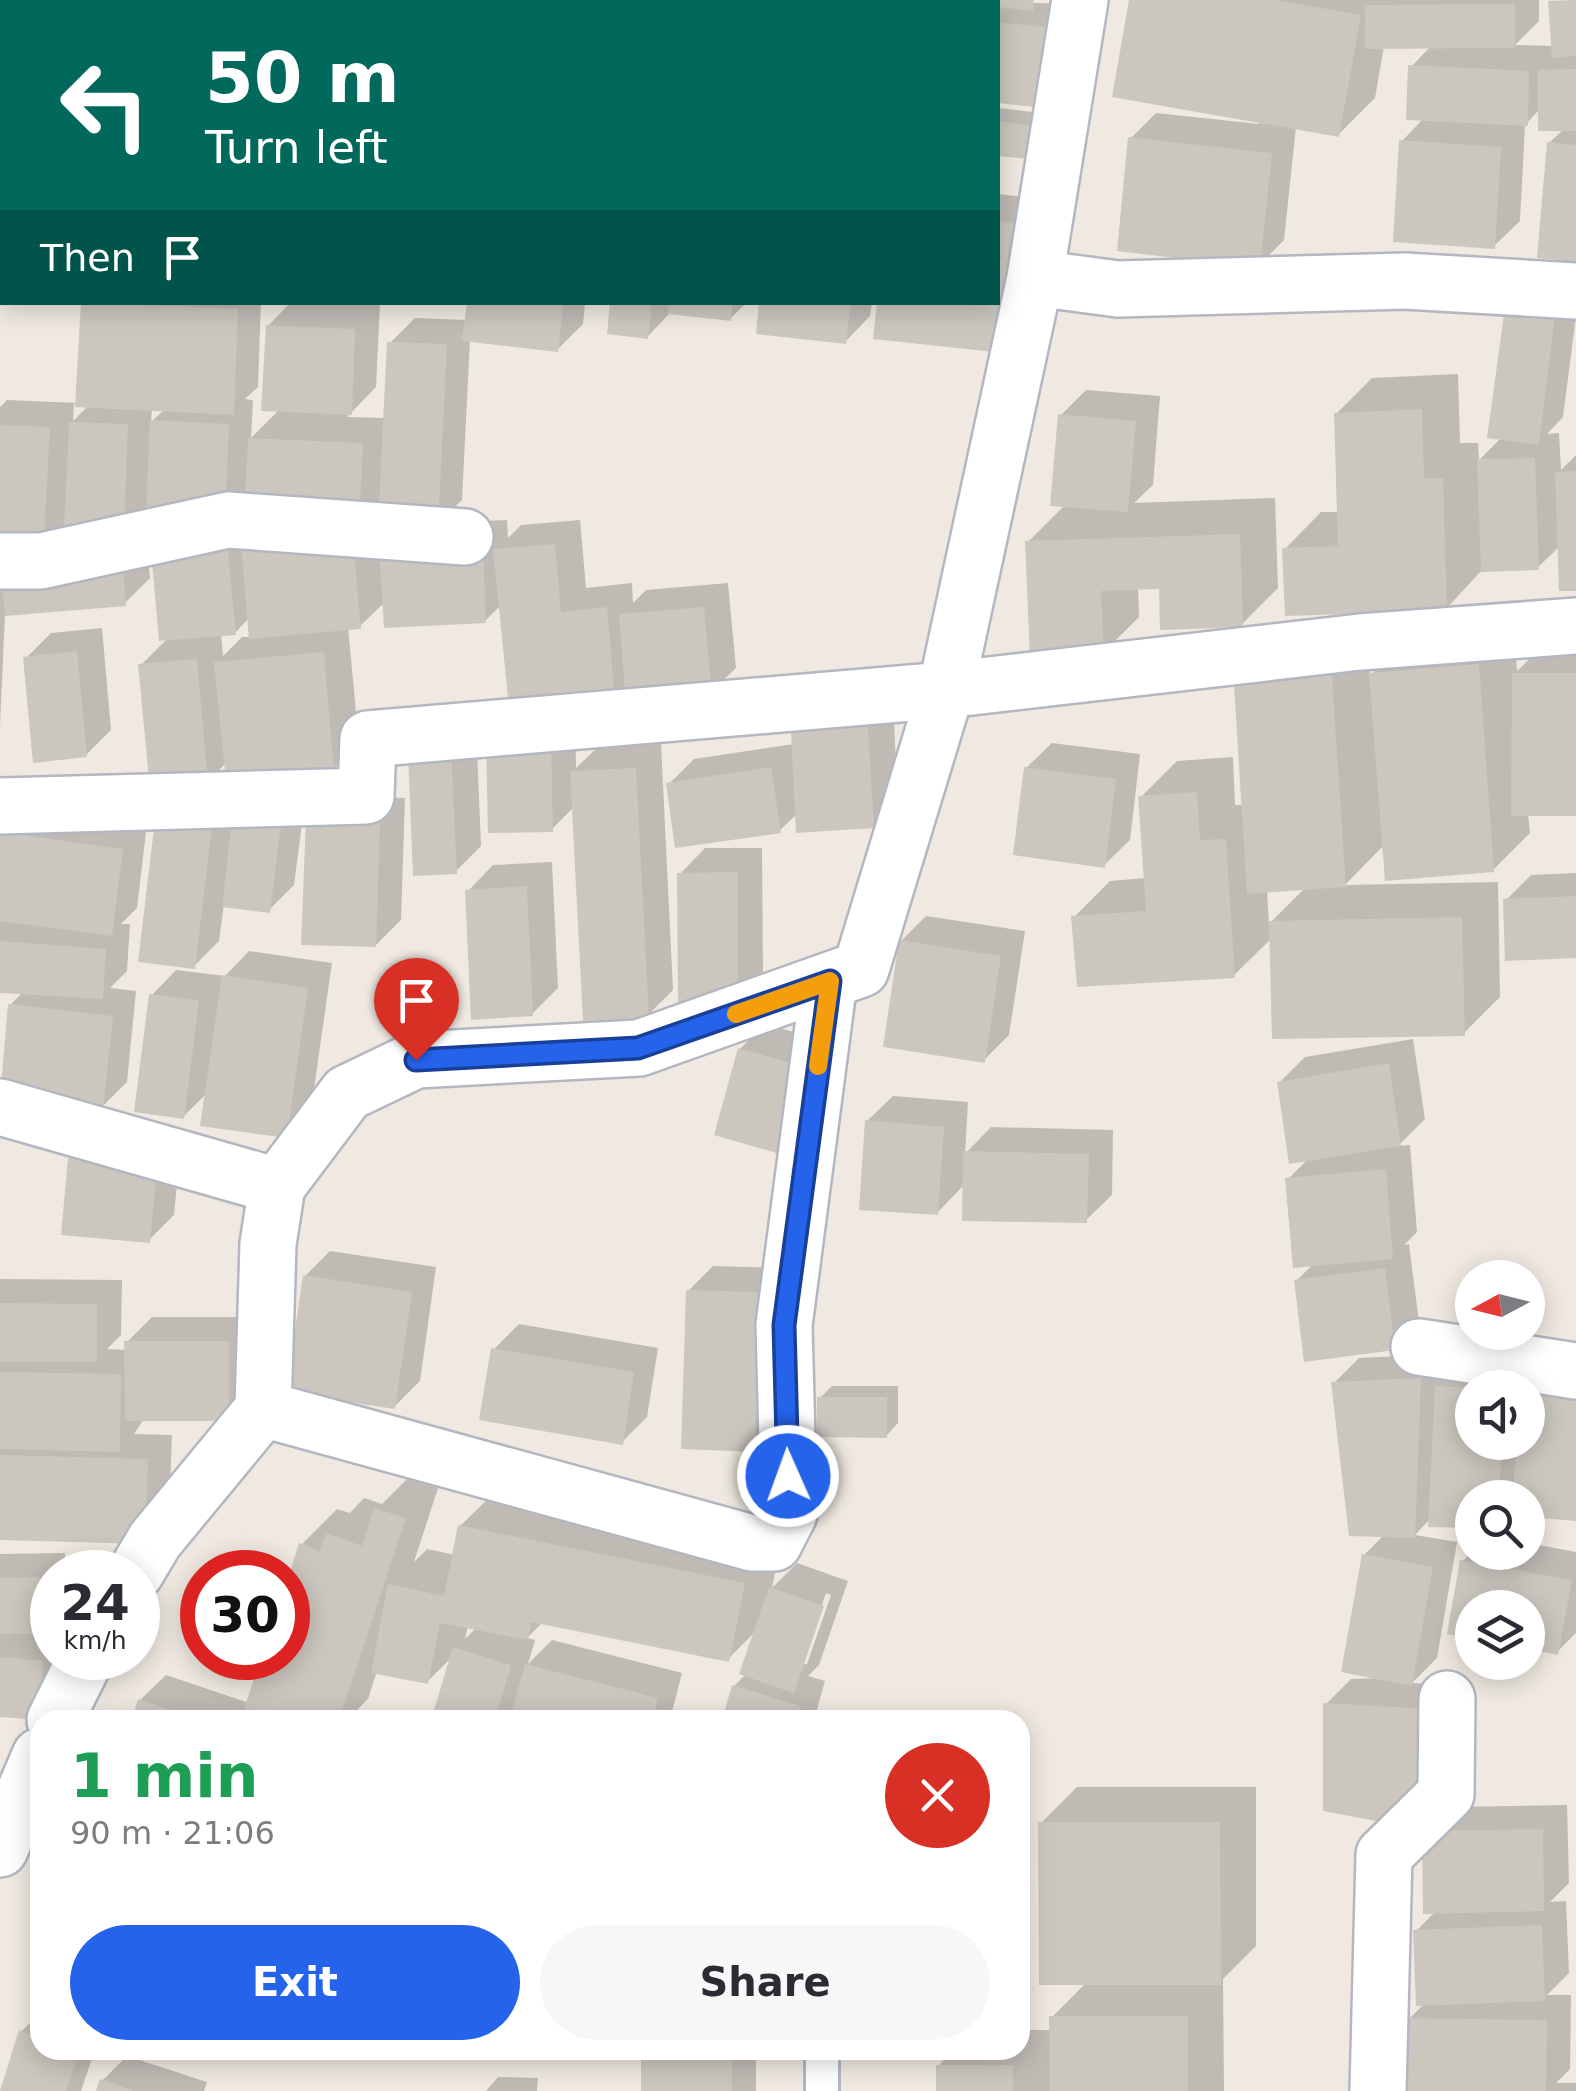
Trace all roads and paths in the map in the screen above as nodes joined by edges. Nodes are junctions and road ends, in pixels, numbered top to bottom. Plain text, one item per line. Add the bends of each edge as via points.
1 (1080, 0) edge
2 (1035, 278) junction
3 (1576, 291) edge
4 (465, 537) dead end
5 (0, 561) edge
6 (1576, 626) edge
7 (946, 690) junction
8 (0, 806) edge
9 (830, 981) junction
10 (0, 1107) edge
11 (276, 1186) junction
12 (1419, 1347) dead end
13 (1576, 1370) edge
14 (263, 1409) junction
15 (150, 1550) edge
16 (75, 1680) edge
17 (1447, 1699) dead end
18 (60, 1710) edge
19 (30, 1779) edge
20 (0, 1848) edge
21 (822, 2060) edge
22 (822, 2091) edge
23 (1378, 2091) edge

1 - 2 street
2 - 3 street via 1118,289 1404,281
2 - 7 street
4 - 5 street via 228,520 40,561
6 - 7 street via 1360,642
7 - 8 street via 368,739 366,796
7 - 9 street via 862,969
9 - 11 street via 638,1048 416,1060 347,1093
9 - 14 street via 784,1325 790,1514 774,1543 752,1543
10 - 11 street
11 - 14 street
12 - 13 street
14 - 15 street
16 - 18 street
17 - 23 street via 1446,1794 1384,1855
19 - 20 street
21 - 22 lane

